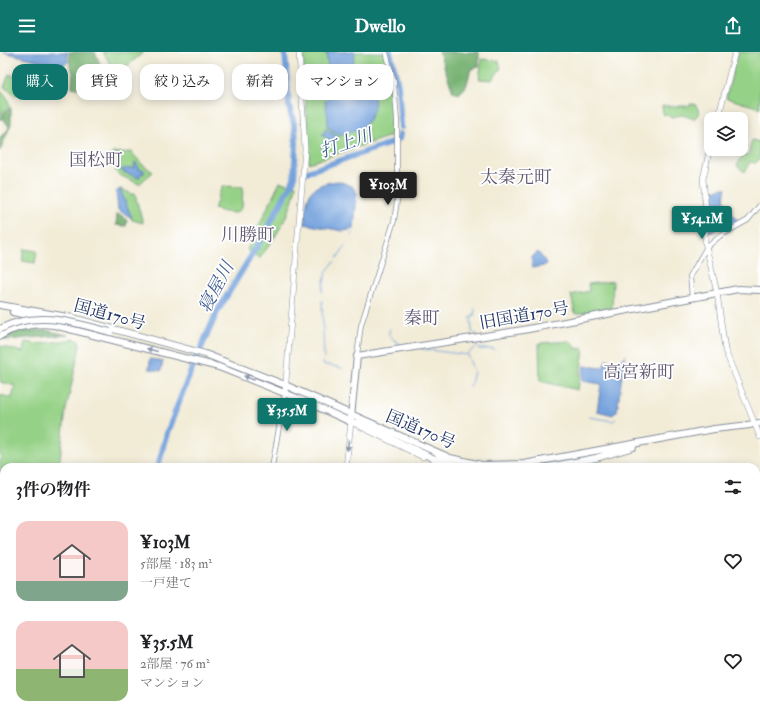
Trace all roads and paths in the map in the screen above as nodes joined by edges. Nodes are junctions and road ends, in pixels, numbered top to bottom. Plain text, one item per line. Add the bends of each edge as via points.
1 (300, 52) edge
2 (386, 52) edge
3 (736, 52) edge
4 (720, 112) edge
5 (708, 156) edge
6 (760, 205) edge
7 (706, 248) junction
8 (760, 290) edge
9 (717, 293) junction
10 (692, 298) junction
11 (0, 305) edge
12 (0, 309) edge
13 (0, 329) edge
14 (92, 333) junction
15 (0, 336) edge
16 (192, 355) junction
17 (357, 356) junction
18 (203, 358) junction
19 (285, 384) junction
20 (285, 393) junction
21 (351, 415) junction
22 (351, 422) junction
23 (755, 424) edge
24 (760, 437) edge
25 (422, 446) junction
26 (633, 447) junction
27 (273, 463) edge
28 (346, 463) edge
29 (438, 463) edge
30 (447, 463) edge
31 (453, 463) edge
32 (471, 463) edge
33 (522, 463) edge
34 (546, 463) edge
35 (569, 463) edge

1 - 19 main road via 305,148
2 - 17 street via 394,82 397,120 397,201 394,221 364,314
3 - 4 main road
5 - 7 main road via 703,179
6 - 7 street via 748,220 720,236
7 - 9 main road
7 - 10 street via 690,276
8 - 9 highway, 旧国道170号 via 738,289
9 - 10 highway, 旧国道170号
9 - 23 main road via 726,354
10 - 17 highway, 旧国道170号 via 523,330
11 - 16 highway, 国道170号 via 73,318
12 - 14 highway, 国道170号
13 - 16 highway, 国道170号, bridge via 40,318 65,320
14 - 15 highway, 国道170号 via 54,324 15,328
16 -> 14 highway, 国道170号
16 - 18 highway, 国道170号
16 - 18 highway, 国道170号
17 - 21 highway
18 - 19 highway, 国道170号 via 211,357
20 -> 18 highway, 国道170号
19 - 20 main road
19 - 21 highway, 国道170号
20 - 22 highway, 国道170号
20 - 27 street
21 - 22 highway
21 - 25 highway, 国道170号
22 -> 28 main road
22 - 29 main road
22 - 30 highway, 国道170号
23 - 24 main road
23 - 26 highway
23 - 33 highway, 国道170号
25 - 31 main road
25 - 32 highway, 国道170号
26 - 34 highway
26 - 35 highway

